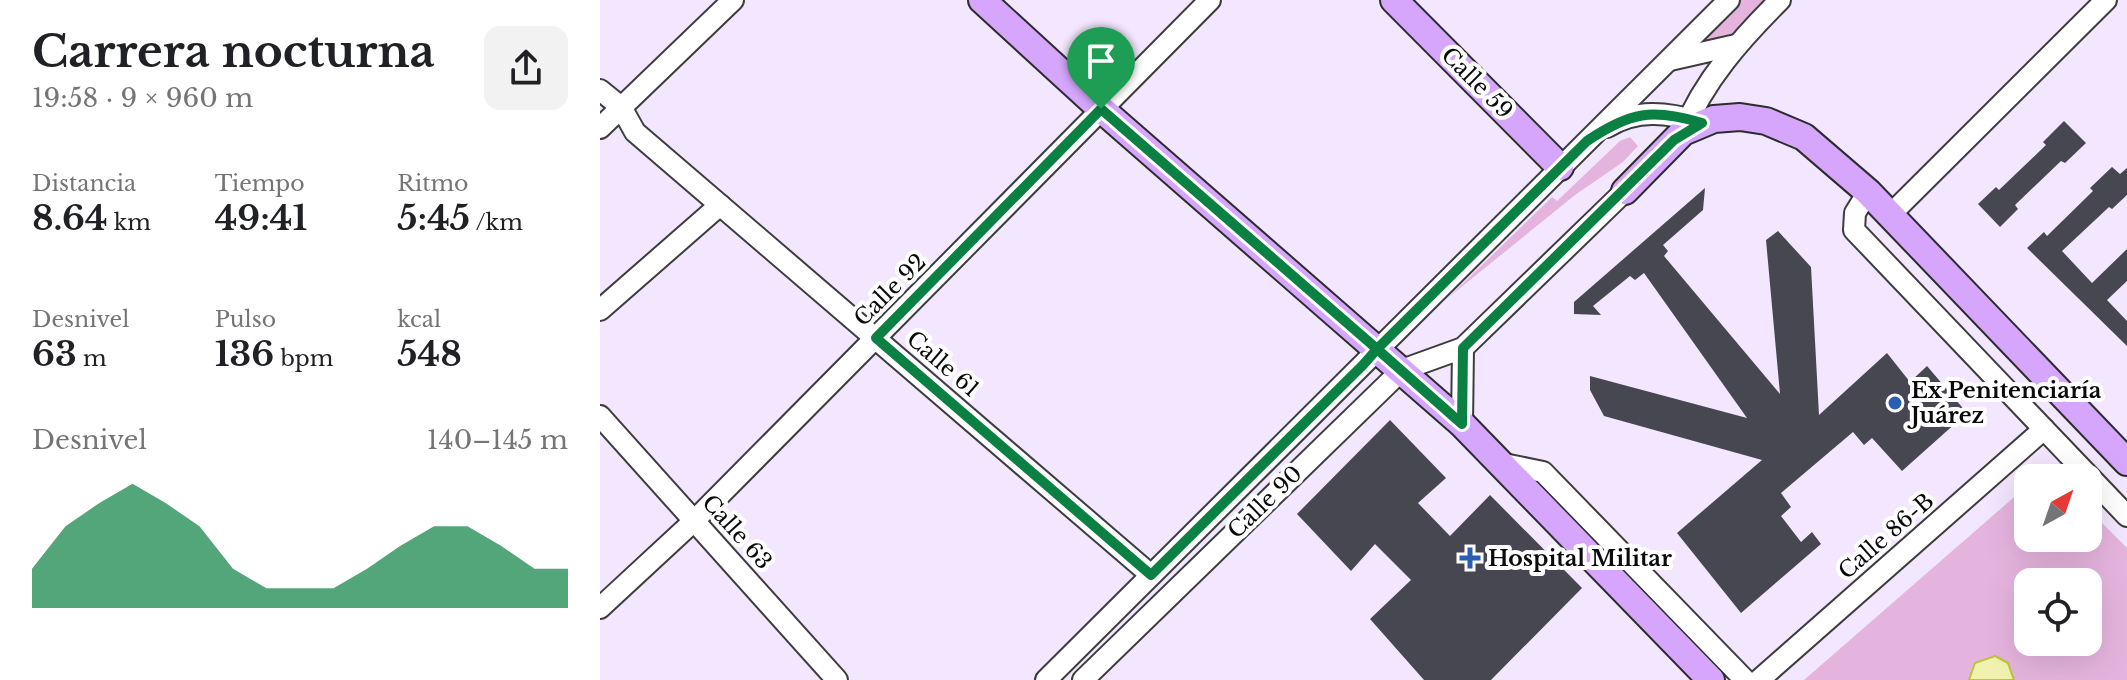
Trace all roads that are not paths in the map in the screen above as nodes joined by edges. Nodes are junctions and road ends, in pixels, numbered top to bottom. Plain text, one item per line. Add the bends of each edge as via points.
1 (733, 0) edge
2 (982, 0) edge
3 (1210, 0) edge
4 (1394, 0) edge
5 (1729, 0) edge
6 (1780, 0) edge
7 (2106, 0) edge
8 (1736, 45) junction
9 (1668, 61) junction
10 (600, 90) edge
11 (621, 107) junction
12 (1101, 109) junction
13 (1691, 124) junction
14 (600, 128) edge
15 (1587, 141) junction
16 (1560, 167) junction
17 (1625, 191) joint
18 (1868, 192) junction
19 (720, 205) junction
20 (1890, 215) junction
21 (600, 310) edge
22 (876, 338) junction
23 (1463, 348) junction
24 (1377, 349) junction
25 (2026, 358) junction
26 (1983, 366) junction
27 (1402, 370) junction
28 (600, 416) edge
29 (1462, 424) junction
30 (2044, 429) junction
31 (2127, 462) edge
32 (1504, 464) junction
33 (2127, 516) edge
34 (695, 520) junction
35 (1151, 575) junction
36 (600, 608) edge
37 (837, 680) edge
38 (1046, 680) edge
39 (1083, 680) edge
40 (1711, 680) edge
41 (1745, 680) edge
42 (1759, 680) edge

1 - 11 street
2 - 12 street
3 - 12 street, Calle 92
4 - 16 street, Calle 59
5 - 9 street
6 - 8 street, Calle 90
7 - 20 street
8 - 9 street
8 - 13 street, Calle 90
9 - 15 street
10 - 11 street, Calle 61
11 - 14 street
11 - 19 street, Calle 61 via 635,132
12 - 22 street, Calle 92
12 - 24 street
13 - 15 street via 1638,115
13 - 17 street, Calle 90
13 - 18 street via 1740,117 1788,129 1819,146
15 - 16 street, Calle 90
16 - 24 street, Calle 90
17 - 23 street, Calle 90
18 - 20 street
18 - 26 street via 1855,213 1854,230
19 - 21 street
19 - 22 street, Calle 61
20 - 25 street
22 - 34 street, Calle 92
22 - 35 street, Calle 61
23 - 27 street, Calle 90
23 - 29 street
24 - 27 street
24 - 35 street, Calle 90
25 - 26 street via 2005,369
25 - 31 street
26 - 30 street
27 - 29 street
27 - 39 street, Calle 90
28 - 34 street, Calle 63
29 - 32 street
30 - 33 street
30 - 42 street, Calle 86-B
32 - 40 street
32 - 41 street via 1543,472
34 - 36 street, Calle 92
34 - 37 street, Calle 63
35 - 38 street, Calle 90

